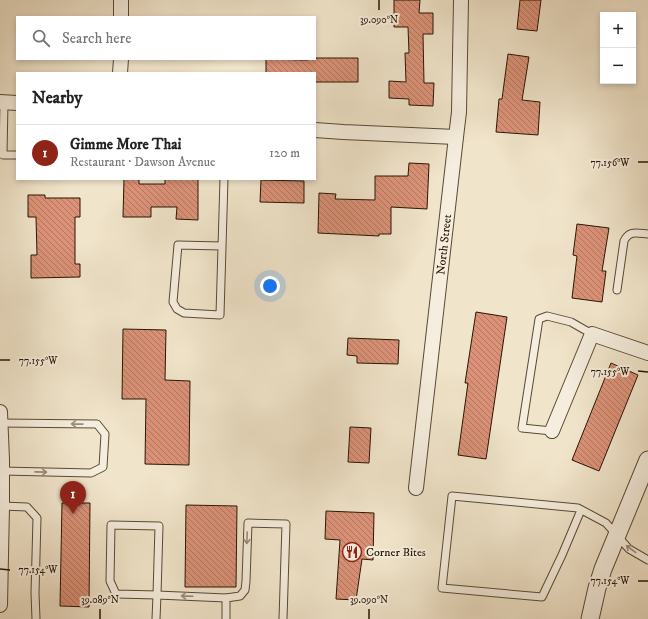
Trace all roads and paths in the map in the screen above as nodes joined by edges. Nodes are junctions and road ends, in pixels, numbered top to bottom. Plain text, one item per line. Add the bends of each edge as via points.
1 (121, 0) edge
2 (461, 0) edge
3 (121, 16) edge
4 (120, 60) edge
5 (120, 72) edge
6 (7, 102) edge
7 (316, 130) edge
8 (456, 137) junction
9 (16, 155) edge
10 (224, 180) edge
11 (648, 234) edge
12 (222, 246) junction
13 (617, 290) dead end
14 (592, 334) junction
15 (648, 353) edge
16 (0, 412) edge
17 (0, 423) edge
18 (552, 430) joint
19 (648, 460) edge
20 (2, 471) junction
21 (416, 488) dead end
22 (1, 489) edge
23 (2, 506) junction
24 (582, 510) junction
25 (616, 535) junction
26 (648, 560) edge
27 (157, 595) junction
28 (226, 598) junction
29 (0, 605) edge
30 (36, 619) edge
31 (156, 619) edge
32 (226, 619) edge
33 (283, 619) edge
34 (590, 619) edge

1 - 3 street
2 - 8 street, North Street via 459,112
4 - 5 street
6 - 9 lane via 3,155
7 - 8 street
8 - 21 street, North Street
10 - 12 lane
11 - 13 lane via 626,235
12 - 12 lane via 220,315 184,313 177,309 172,302 178,245
14 - 15 street
14 - 18 street
14 - 18 lane via 571,322 547,316 539,319 522,428
16 - 17 street
17 - 20 street
20 -> 17 lane via 91,473 103,468 105,434 97,424
19 - 25 street
20 - 22 street
22 - 23 street
23 - 29 street
23 - 30 lane via 27,506 37,518
24 - 24 lane via 452,496 442,588 542,597
24 - 25 lane via 606,523
26 -> 25 lane via 629,549
25 - 34 street via 596,588
27 - 27 lane via 159,526 112,525 110,581 116,594
28 -> 27 lane
27 - 31 lane
28 - 32 lane
33 -> 28 lane via 286,524 248,523 245,590 240,596

